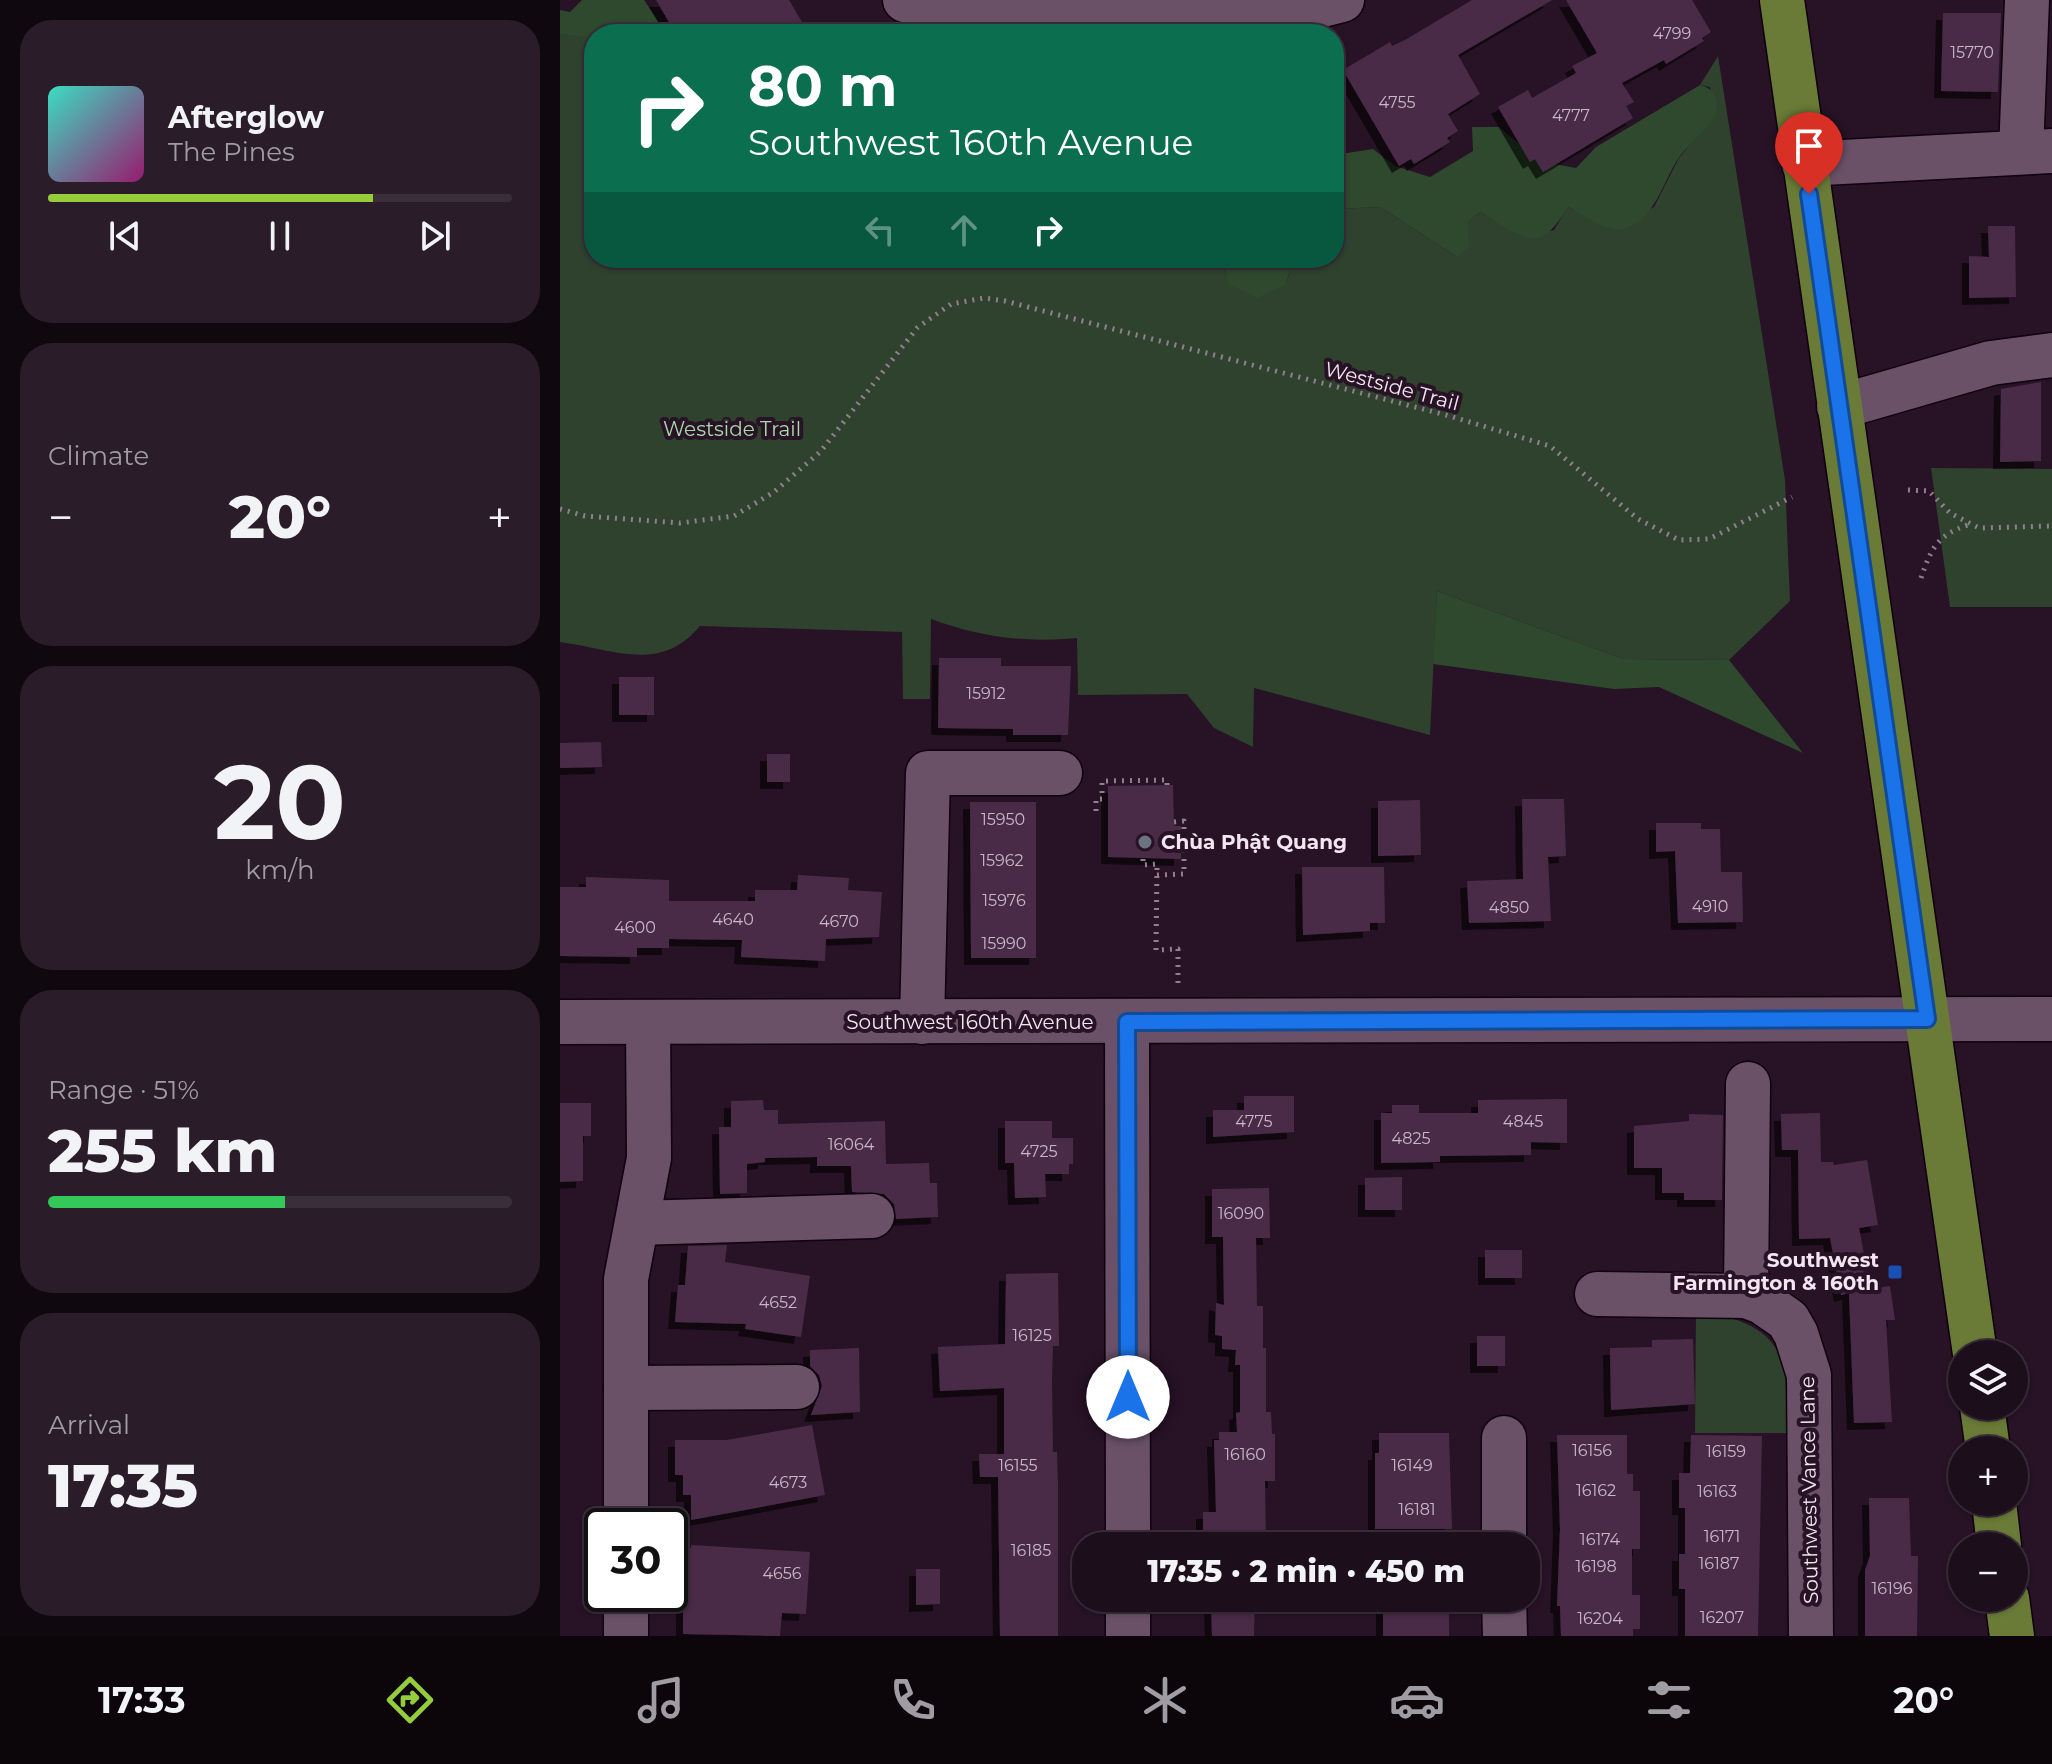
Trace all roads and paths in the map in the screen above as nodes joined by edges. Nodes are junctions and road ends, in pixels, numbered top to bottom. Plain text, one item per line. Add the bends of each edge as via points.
1 (905, 0) edge
2 (1342, 0) edge
3 (1782, 0) edge
4 (2027, 0) edge
5 (2037, 152) edge
6 (1804, 164) junction
7 (2052, 355) edge
8 (1839, 407) junction
9 (1908, 490) dead end
10 (1792, 497) dead end
11 (560, 509) edge
12 (1969, 524) junction
13 (2052, 526) edge
14 (1921, 578) dead end
15 (1060, 773) dead end
16 (1167, 785) dead end
17 (1096, 811) dead end
18 (1174, 822) dead end
19 (1143, 859) dead end
20 (1157, 875) junction
21 (1927, 1019) junction
22 (2052, 1019) edge
23 (560, 1022) edge
24 (648, 1022) junction
25 (922, 1022) junction
26 (1127, 1022) junction
27 (1178, 1022) junction
28 (1748, 1084) dead end
29 (872, 1216) dead end
30 (637, 1223) junction
31 (1597, 1294) dead end
32 (1746, 1296) junction
33 (1973, 1340) edge
34 (797, 1387) dead end
35 (626, 1388) junction
36 (1504, 1438) dead end
37 (626, 1508) edge
38 (1128, 1532) edge
39 (1504, 1532) edge
40 (626, 1612) edge
41 (1128, 1612) edge
42 (1504, 1612) edge
43 (2009, 1612) edge
44 (626, 1636) edge
45 (1128, 1636) edge
46 (1505, 1636) edge
47 (1811, 1636) edge
48 (2012, 1636) edge

1 - 2 street via 964,10 1220,11 1303,10
3 - 6 main road
4 - 5 street
5 - 6 street
6 - 8 main road
7 - 8 street via 1991,363
8 - 21 main road
9 - 12 path via 1929,491
10 - 11 path, Westside Trail via 1709,539 1679,540 1638,519 1550,446 984,298 951,304 917,328 821,451 774,492 734,516 680,523 585,516
12 - 13 path via 1992,530
12 - 14 path via 1940,537
15 - 25 street via 928,773
16 - 17 path via 1167,780 1102,781
18 - 20 path via 1184,821 1184,874
19 - 20 path via 1143,865 1157,864
20 - 27 path via 1156,950 1178,949
21 - 22 street, Southwest 160th Avenue
21 - 27 street, Southwest 160th Avenue
21 - 33 main road
23 - 24 street, Southwest 160th Avenue
24 - 25 street, Southwest 160th Avenue
24 - 30 street via 649,1158
25 - 26 street, Southwest 160th Avenue
26 - 27 street, Southwest 160th Avenue
26 - 38 street
28 - 32 street
29 - 30 street
30 - 35 street via 626,1279
31 - 32 street
32 - 47 street, Southwest Vance Lane via 1788,1320 1809,1375
34 - 35 street
35 - 37 street
36 - 39 street
40 - 44 street
41 - 45 street
42 - 46 street
43 - 48 main road

